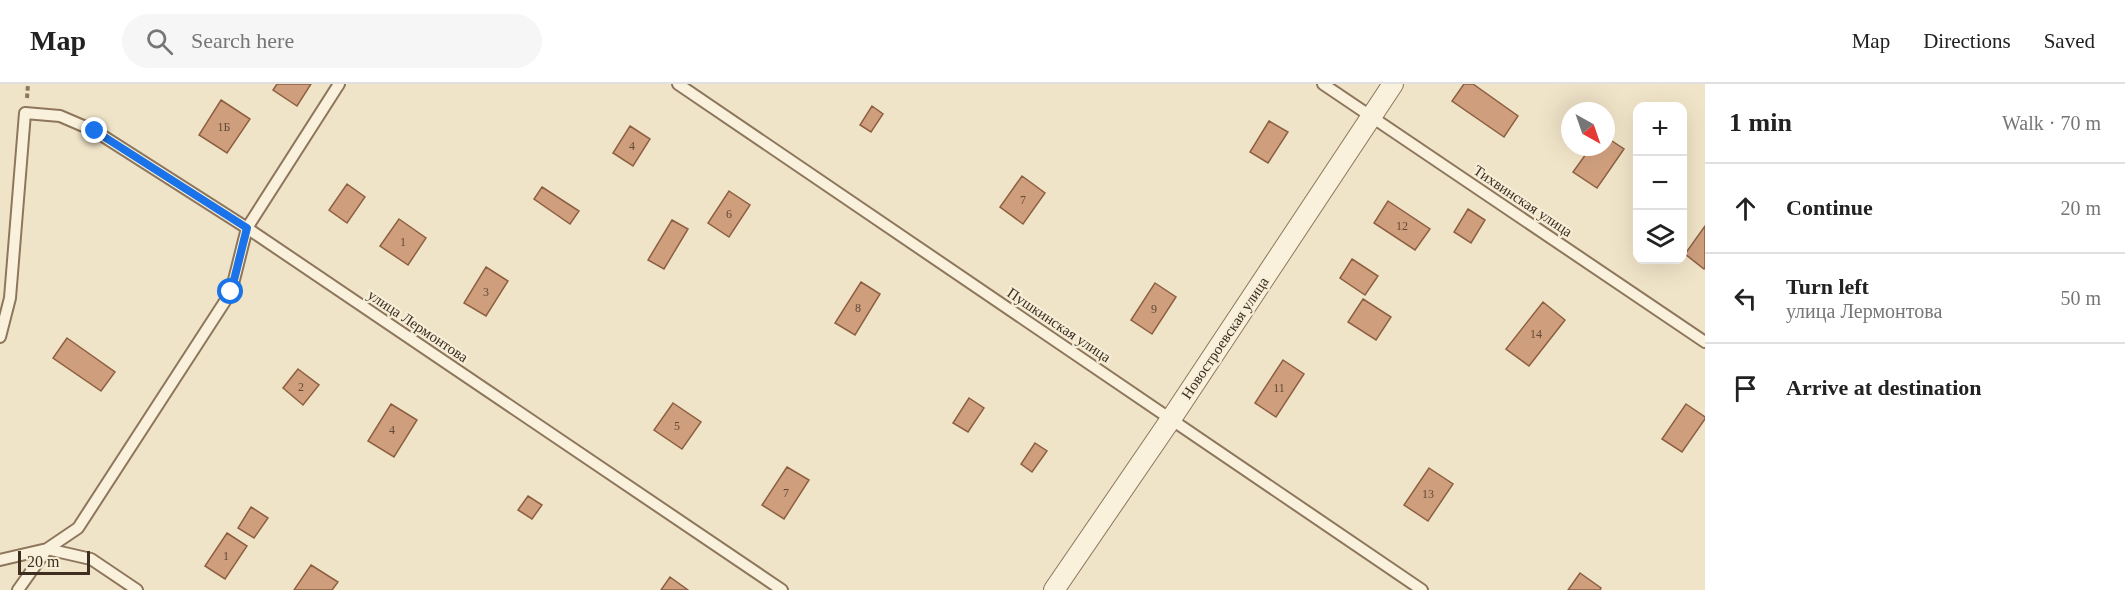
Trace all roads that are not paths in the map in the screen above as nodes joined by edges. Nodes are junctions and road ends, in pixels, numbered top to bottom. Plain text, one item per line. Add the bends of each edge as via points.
1 (339, 84) edge
2 (678, 84) edge
3 (1323, 84) edge
4 (1394, 84) edge
5 (1372, 116) junction
6 (247, 228) junction
7 (0, 337) edge
8 (1705, 342) edge
9 (1171, 419) junction
10 (47, 549) junction
11 (0, 560) edge
12 (18, 590) edge
13 (137, 590) edge
14 (782, 590) edge
15 (1054, 590) edge
16 (1422, 590) edge

1 - 6 lane
2 - 9 lane, Пушкинская улица
3 - 5 lane, Тихвинская улица
4 - 5 street, Новостроевская улица
5 - 8 lane, Тихвинская улица
5 - 9 street, Новостроевская улица
6 - 7 lane, улица Лермонтова via 95,131 60,117 25,113 10,298
6 - 10 lane via 231,292 78,528
6 - 14 lane, улица Лермонтова
9 - 15 street, Новостроевская улица
9 - 16 lane, Пушкинская улица
10 - 11 lane
10 - 12 lane
10 - 13 lane via 91,559

